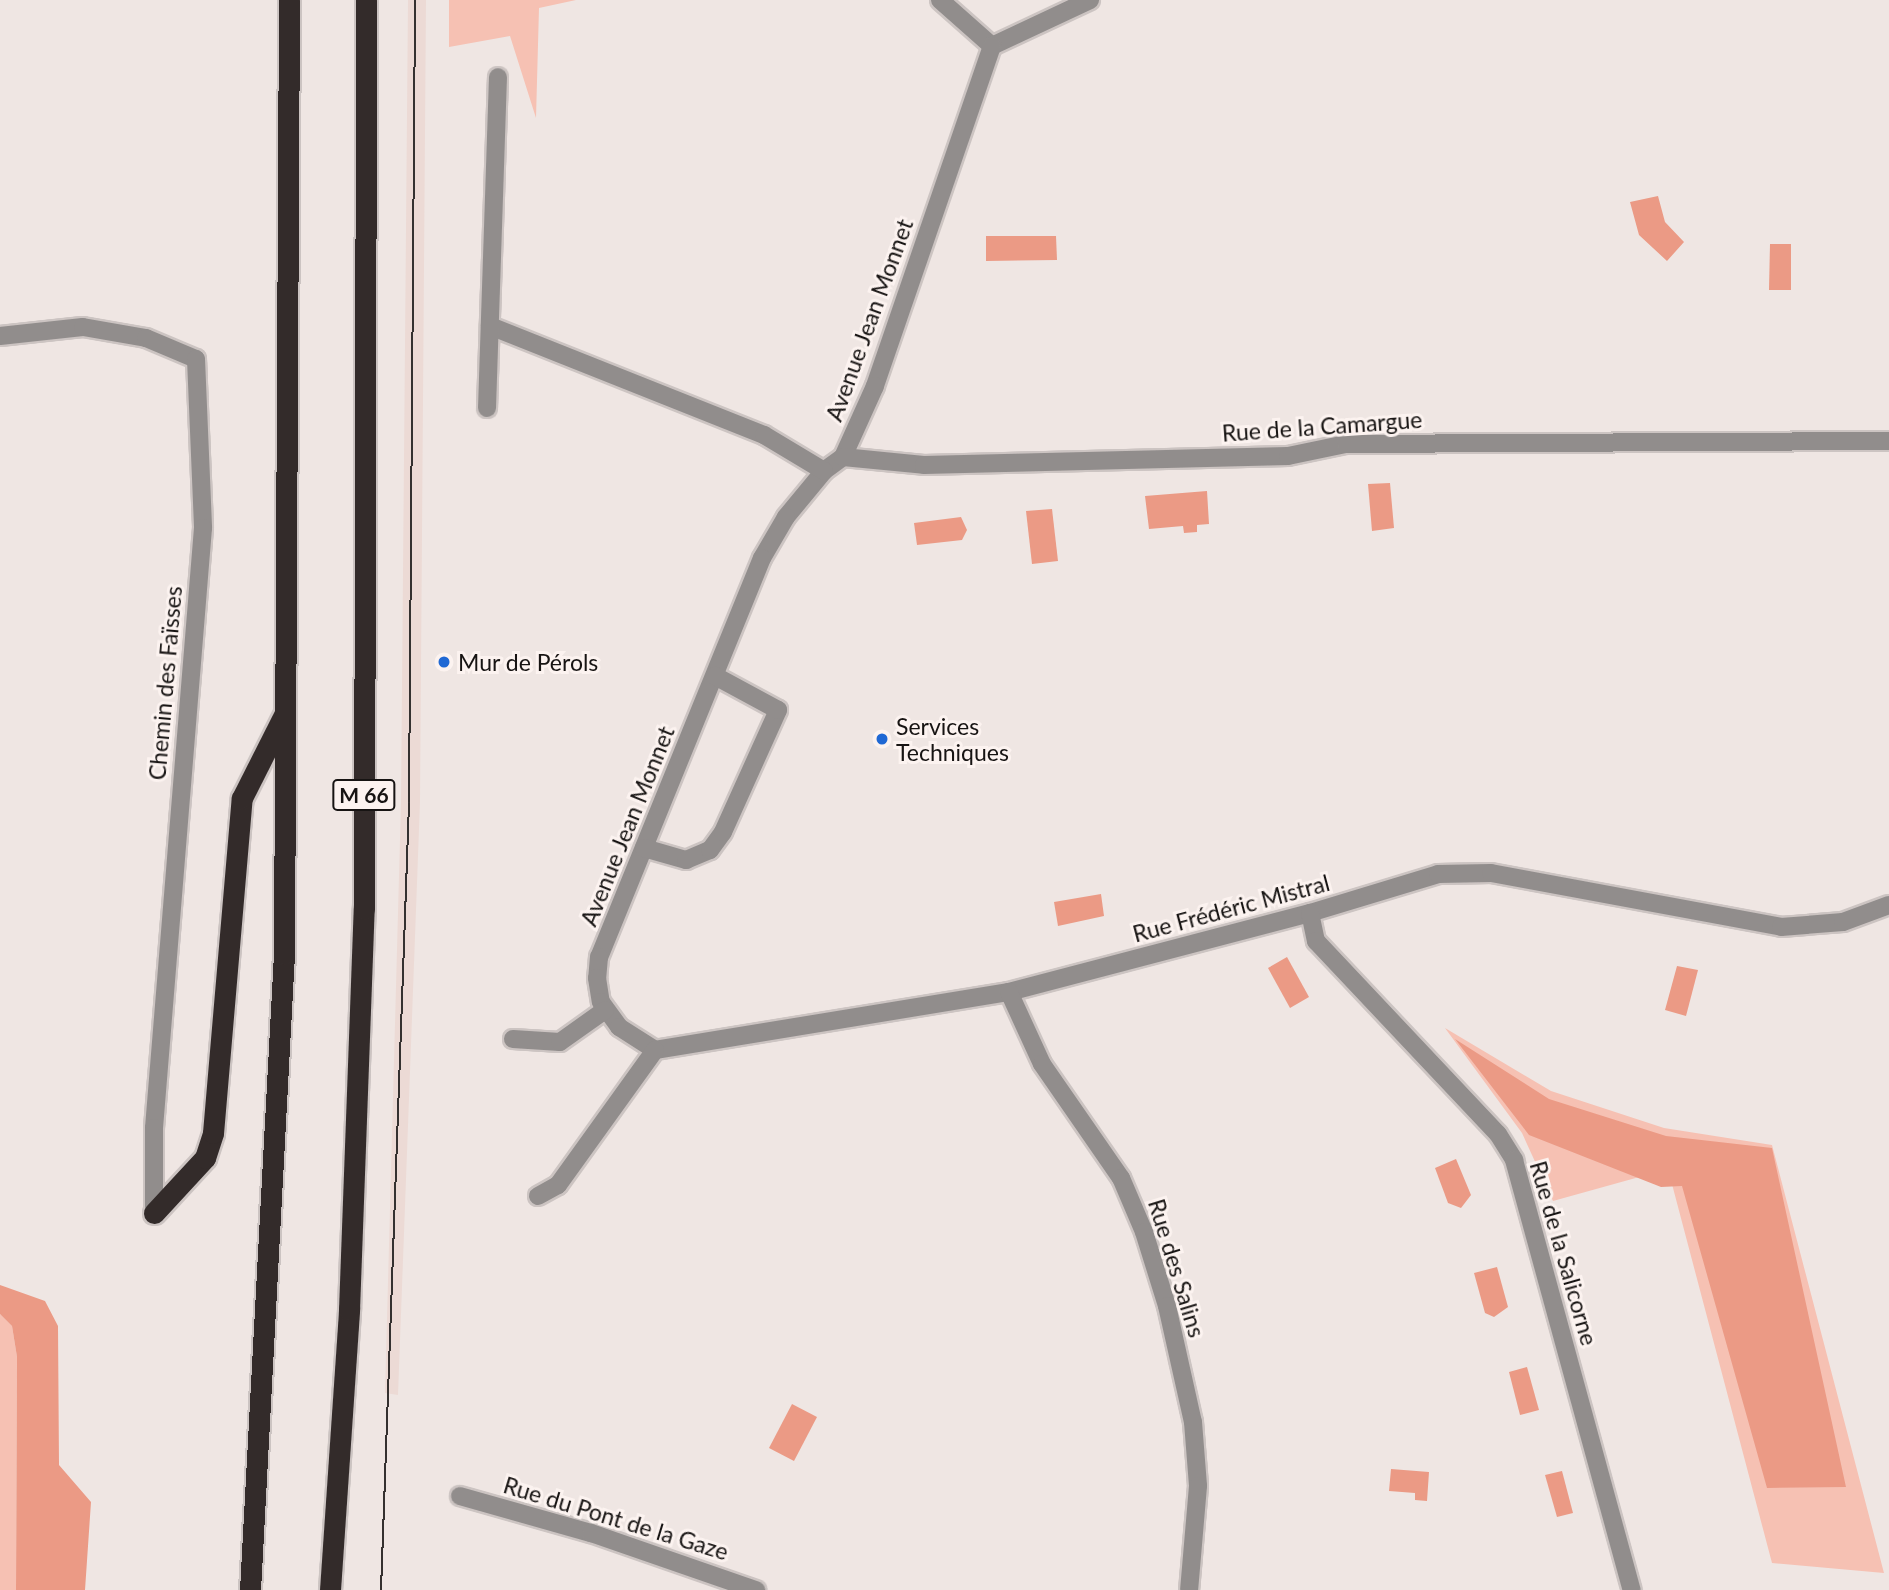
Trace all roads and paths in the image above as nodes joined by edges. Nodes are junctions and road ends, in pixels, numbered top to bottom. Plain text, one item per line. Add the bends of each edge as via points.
1 (289, 0) edge
2 (366, 0) edge
3 (940, 0) edge
4 (1090, 0) edge
5 (992, 46) junction
6 (498, 77) dead end
7 (489, 326) junction
8 (0, 336) edge
9 (487, 408) dead end
10 (1889, 441) edge
11 (843, 457) junction
12 (824, 471) junction
13 (715, 676) junction
14 (286, 710) junction
15 (644, 848) junction
16 (1889, 905) edge
17 (1310, 913) junction
18 (1009, 992) junction
19 (603, 1006) junction
20 (513, 1039) dead end
21 (655, 1050) junction
22 (538, 1196) dead end
23 (154, 1213) joint
24 (460, 1496) dead end
25 (250, 1590) edge
26 (330, 1590) edge
27 (756, 1590) edge
28 (1189, 1590) edge
29 (1632, 1590) edge

1 - 14 highway
2 - 26 highway, M 66 via 364,909 349,1310
3 - 5 street
4 - 5 street
5 - 11 street, Avenue Jean Monnet via 875,386
6 - 7 street
7 - 9 street
7 - 12 street via 764,435
8 - 23 street, Chemin des Faïsses via 83,327 146,338 196,359 203,528 155,1114
10 - 11 street, Rue de la Camargue via 1346,444 1288,456 924,465
11 - 12 street, Avenue Jean Monnet
12 - 13 street, Avenue Jean Monnet via 786,517 762,558
13 - 15 street, Avenue Jean Monnet
13 - 15 street via 778,710 723,832 710,850 686,860
14 - 23 highway via 242,798 214,1133 205,1158
14 - 25 highway via 284,954
15 - 19 street, Avenue Jean Monnet via 600,957 597,978
16 - 17 street, Rue Frédéric Mistral via 1843,922 1781,927 1491,873 1438,874
17 - 18 street, Rue Frédéric Mistral
17 - 29 street, Rue de la Salicorne via 1317,941 1498,1134 1514,1160
18 - 21 street, Rue Frédéric Mistral
18 - 28 street, Rue des Salins via 1041,1064 1121,1178 1163,1293 1193,1422 1198,1486
19 - 20 street via 560,1042
19 - 21 street via 626,1033
21 - 22 street via 558,1185
24 - 27 street, Rue du Pont de la Gaze

